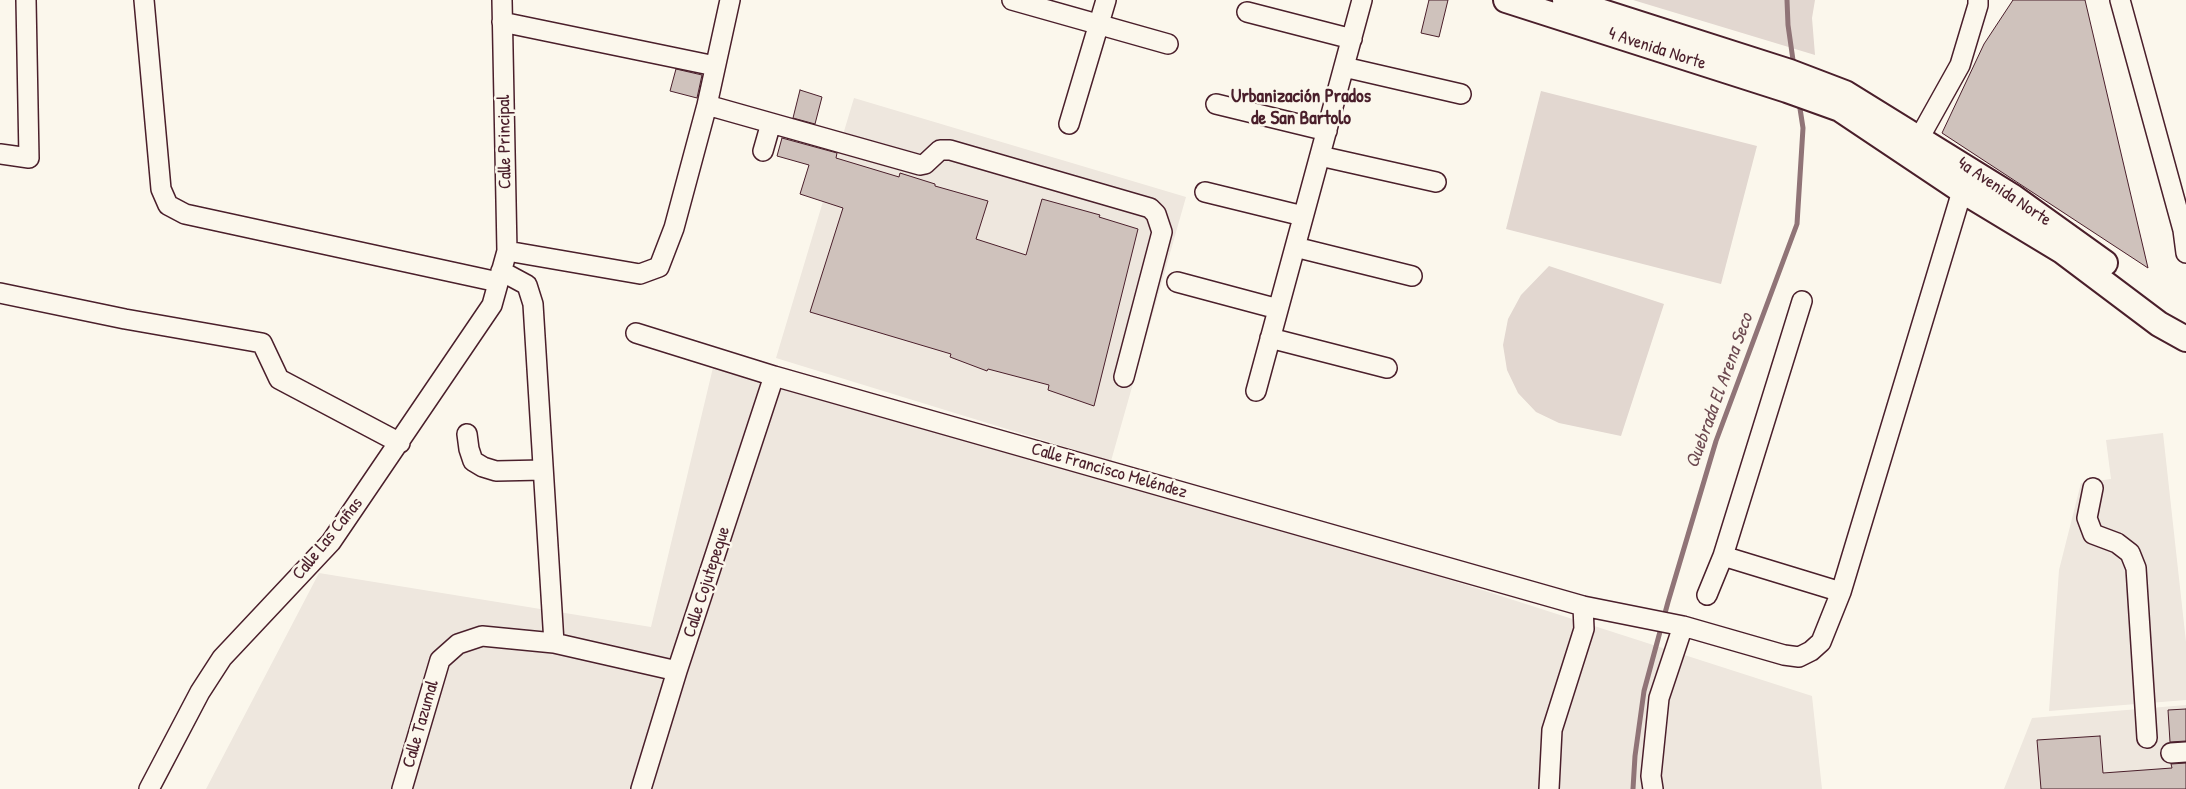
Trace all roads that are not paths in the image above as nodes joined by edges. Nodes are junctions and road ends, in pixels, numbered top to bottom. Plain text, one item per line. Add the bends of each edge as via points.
1 (26, 0) edge
2 (144, 0) edge
3 (502, 0) edge
4 (730, 0) edge
5 (1012, 0) edge
6 (1106, 0) edge
7 (1362, 0) edge
8 (1506, 0) edge
9 (1565, 0) edge
10 (1978, 0) edge
11 (2120, 0) edge
12 (1247, 12) dead end
13 (502, 22) junction
14 (1099, 26) junction
15 (1352, 38) junction
16 (1168, 44) dead end
17 (716, 66) junction
18 (1344, 67) junction
19 (1798, 84) junction
20 (1461, 94) dead end
21 (1216, 104) dead end
22 (707, 105) junction
23 (771, 123) junction
24 (1069, 124) dead end
25 (1326, 131) junction
26 (1915, 146) junction
27 (763, 151) dead end
28 (0, 154) edge
29 (1320, 156) junction
30 (1966, 179) junction
31 (1436, 182) dead end
32 (1205, 192) dead end
33 (1303, 216) junction
34 (1294, 247) junction
35 (507, 250) junction
36 (2186, 253) edge
37 (499, 276) junction
38 (1412, 276) dead end
39 (1178, 282) dead end
40 (0, 294) edge
41 (1802, 301) dead end
42 (1278, 309) junction
43 (636, 333) dead end
44 (2184, 337) edge
45 (1270, 338) junction
46 (1387, 368) dead end
47 (774, 376) junction
48 (1124, 377) dead end
49 (1256, 391) dead end
50 (467, 434) dead end
51 (400, 443) junction
52 (543, 470) junction
53 (2093, 488) dead end
54 (1723, 556) junction
55 (1841, 592) junction
56 (1707, 595) dead end
57 (1583, 606) junction
58 (1678, 625) junction
59 (554, 643) junction
60 (677, 671) junction
61 (2147, 738) dead end
62 (149, 789) edge
63 (402, 789) edge
64 (642, 789) edge
65 (1549, 789) edge
66 (1653, 789) edge

1 - 28 street via 29,158
2 - 37 street via 161,189 168,205 185,214
3 - 13 street, Calle Principal
4 - 17 street
5 - 14 street
6 - 14 street
7 - 15 street
8 - 19 main road, 4 Avenida Norte
9 - 19 main road, 4 Avenida Norte
10 - 26 street via 1960,65
11 - 36 street via 2183,230
12 - 15 street
13 - 17 street
13 - 35 street, Calle Principal
14 - 16 street
14 - 24 street
15 - 18 street
17 - 22 street
18 - 20 street
18 - 25 street
19 - 26 main road, 4a Avenida Norte
21 - 25 street
22 - 23 street
22 - 35 street via 674,228 659,267 640,274
23 - 27 street
23 - 48 street via 920,165 940,150 950,150 1150,208 1156,214 1162,232
25 - 29 street
26 - 30 main road, 4a Avenida Norte
29 - 31 street
29 - 33 street
30 - 44 main road, 4a Avenida Norte via 2159,324
30 - 55 street, Calle Francisco Meléndez
32 - 33 street
33 - 34 street
34 - 38 street
34 - 42 street
35 - 37 street, Calle Principal
37 - 51 street, Calle Las Cañas via 492,305
37 - 52 street via 527,285 533,304
39 - 42 street
40 - 51 street via 262,343 279,378
41 - 54 street
42 - 45 street
43 - 47 street, Calle Francisco Meléndez
45 - 46 street
45 - 49 street
47 - 57 street, Calle Francisco Meléndez
47 - 60 street, Calle Cojutepeque
50 - 52 street via 473,461 483,467 496,471
51 - 62 street, Calle Las Cañas via 331,542 222,658 200,692
52 - 59 street
53 - 61 street via 2087,518 2093,534 2117,543 2130,553 2136,568
54 - 55 street
54 - 56 street
55 - 58 street, Calle Francisco Meléndez via 1821,642 1799,657
57 - 58 street, Calle Francisco Meléndez
57 - 65 street via 1584,630 1552,730
58 - 66 street via 1659,698
59 - 60 street
59 - 63 street, Calle Tazumal via 482,636 458,644 440,660
60 - 64 street, Calle Cojutepeque

